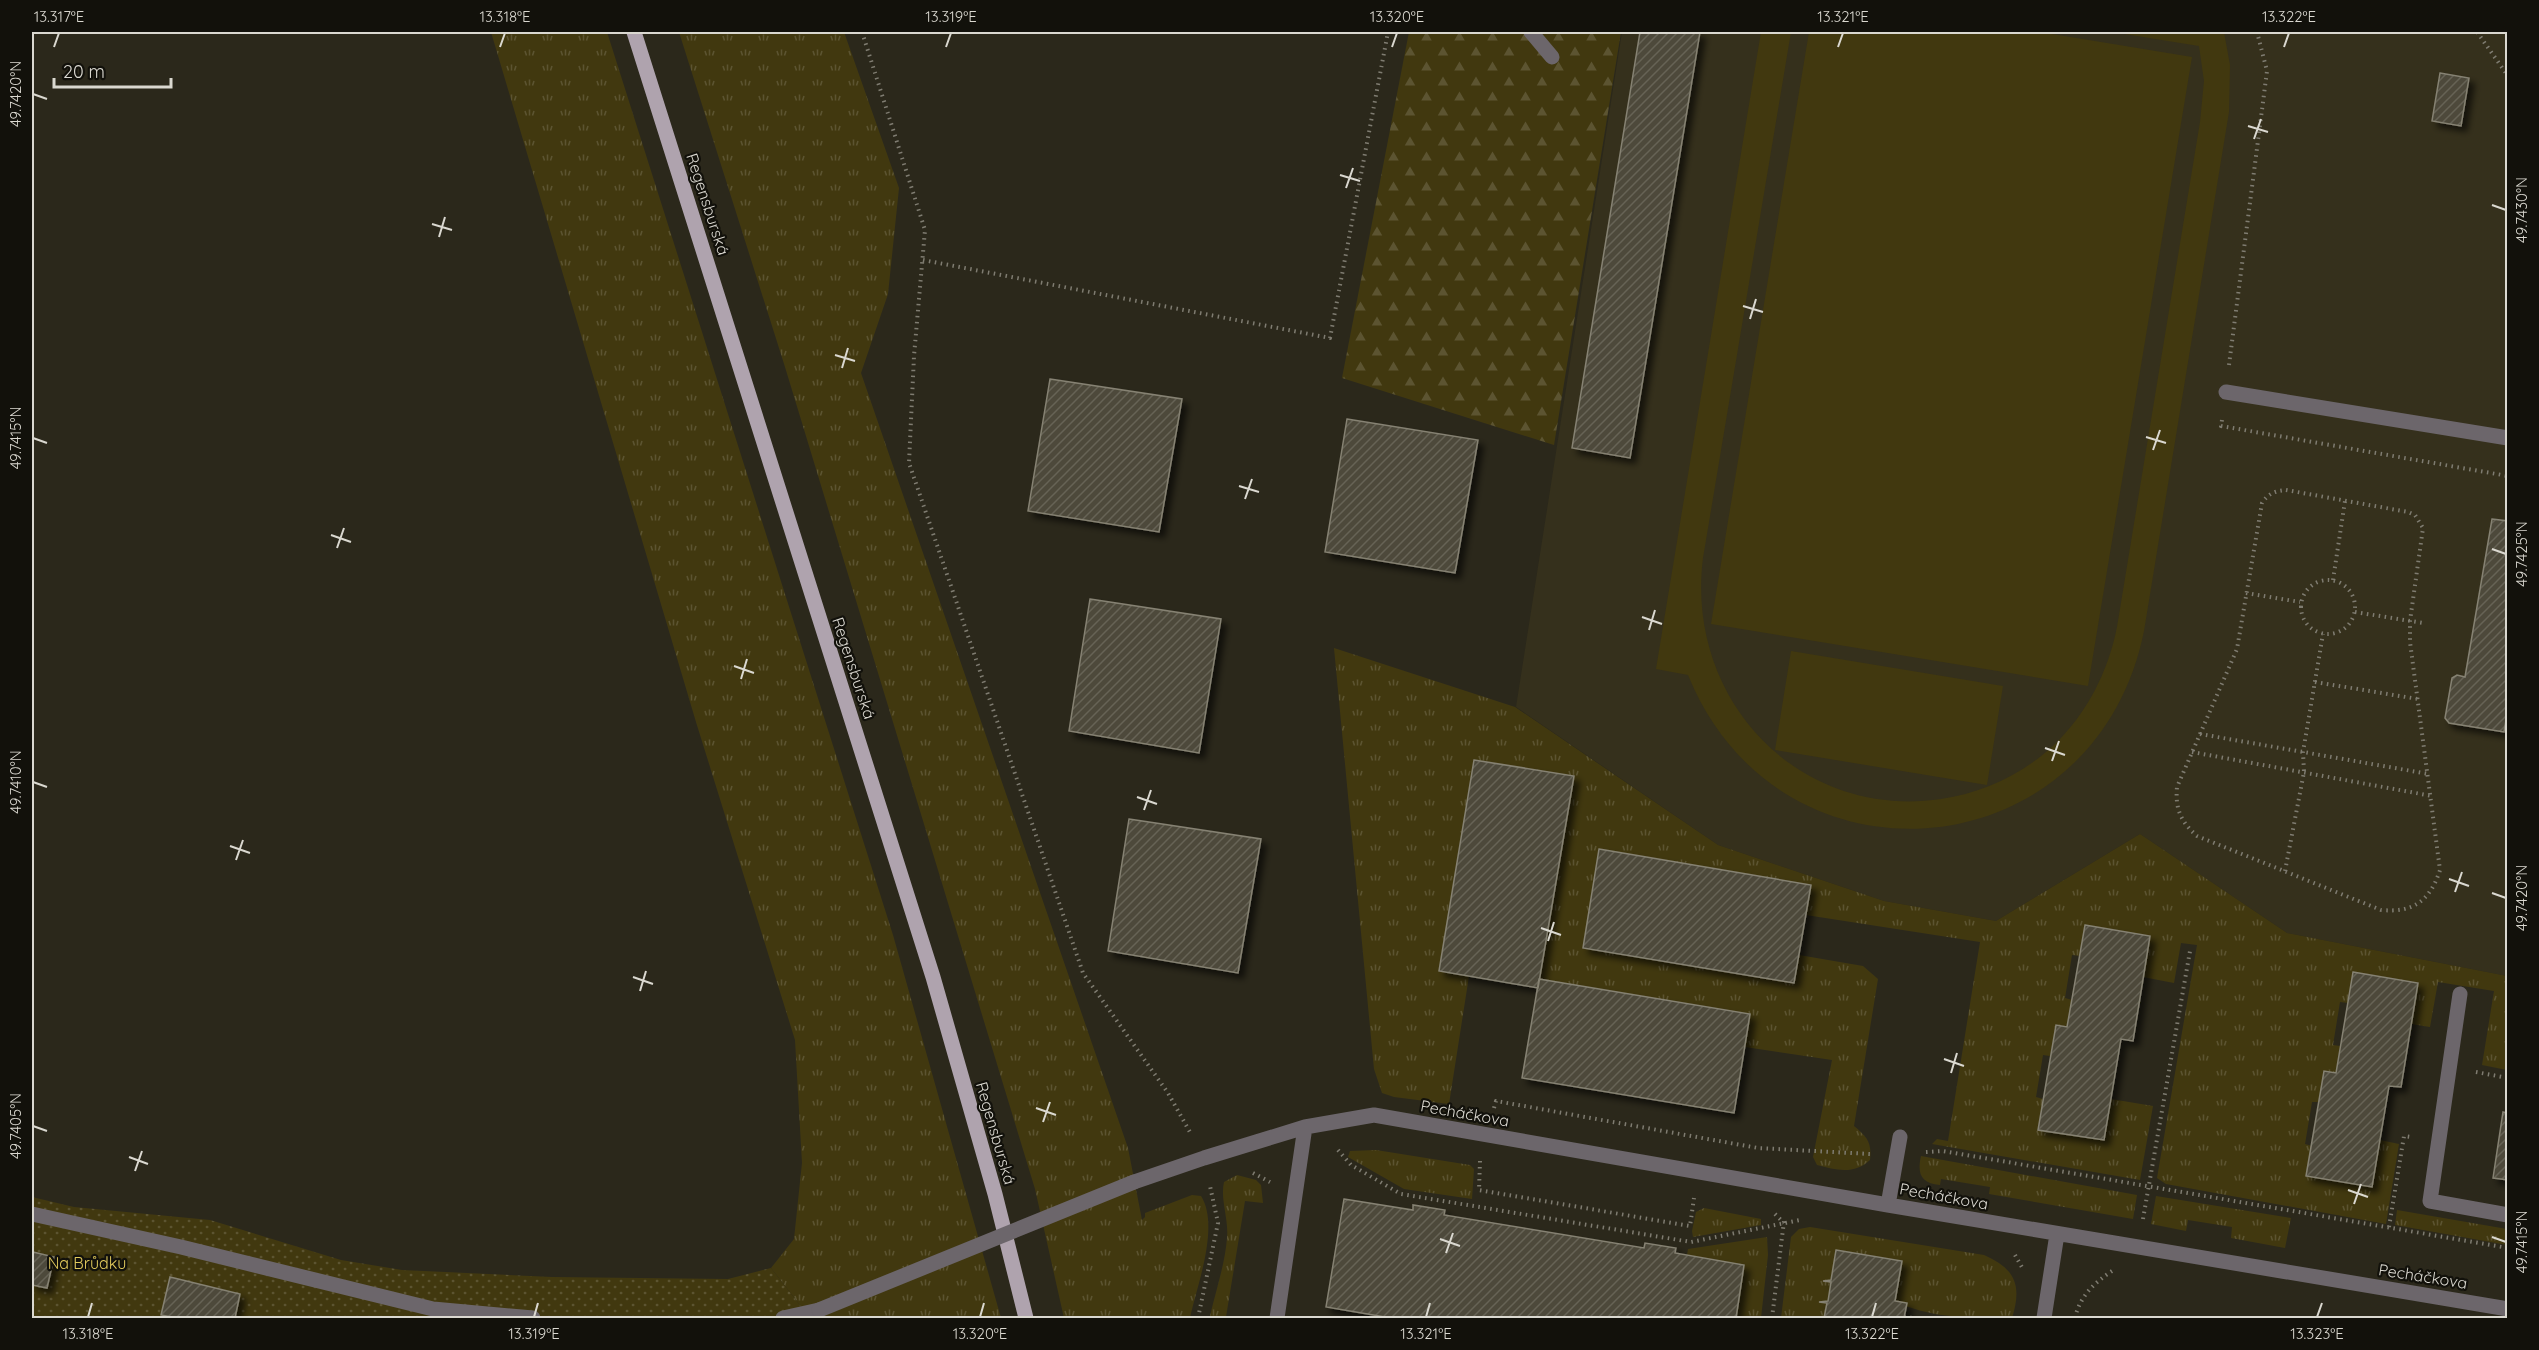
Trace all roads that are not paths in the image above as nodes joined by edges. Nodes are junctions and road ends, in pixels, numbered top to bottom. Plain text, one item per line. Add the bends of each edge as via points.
1 (634, 32) edge
2 (1531, 32) edge
3 (1552, 57) dead end
4 (2226, 392) road end
5 (2508, 438) edge
6 (2460, 994) dead end
7 (1305, 1128) junction
8 (1900, 1137) dead end
9 (1888, 1205) junction
10 (32, 1214) edge
11 (2508, 1215) edge
12 (2057, 1234) junction
13 (2508, 1309) edge
14 (532, 1318) edge
15 (783, 1318) edge
16 (1026, 1318) edge
17 (1277, 1318) edge
18 (2044, 1318) edge

1 - 16 main road, Regensburská via 930,966
2 - 3 street
4 - 5 street
6 - 11 street via 2430,1201
7 - 9 street, Pecháčkova via 1374,1115
7 - 15 street, bridge via 1134,1182 819,1310
7 - 17 street
8 - 9 street
9 - 12 street, Pecháčkova
10 - 14 street via 433,1309
12 - 13 street, Pecháčkova
12 - 18 street

